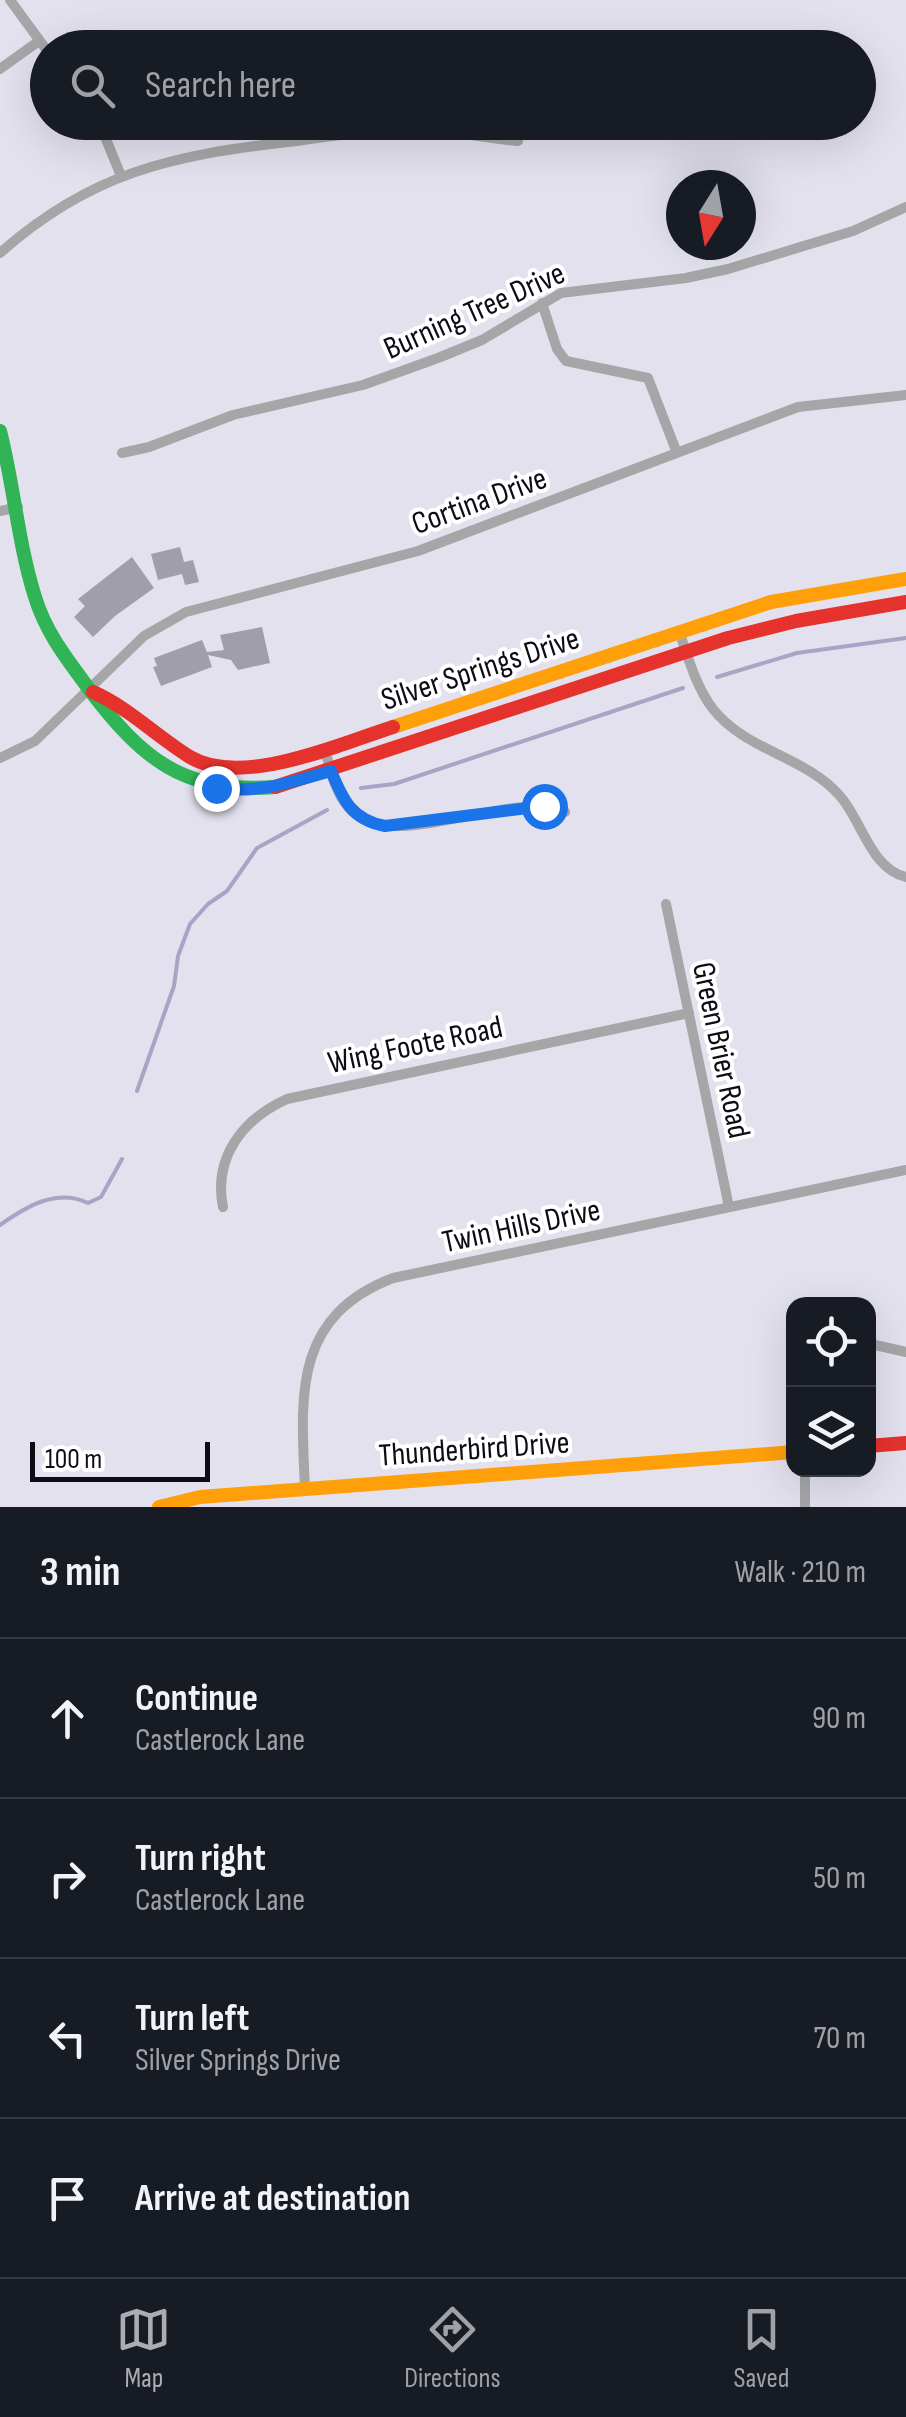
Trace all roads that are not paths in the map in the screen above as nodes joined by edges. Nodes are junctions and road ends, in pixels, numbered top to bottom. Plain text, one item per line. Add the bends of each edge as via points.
1 (10, 0) edge
2 (31, 30) edge
3 (30, 47) edge
4 (0, 69) edge
5 (106, 140) edge
6 (302, 140) edge
7 (502, 140) edge
8 (518, 142) dead end
9 (121, 176) junction
10 (906, 208) edge
11 (0, 253) edge
12 (542, 302) junction
13 (906, 395) edge
14 (0, 431) edge
15 (677, 453) junction
16 (122, 454) dead end
17 (18, 508) junction
18 (0, 511) edge
19 (906, 579) edge
20 (906, 602) edge
21 (679, 632) junction
22 (686, 653) junction
23 (90, 691) junction
24 (325, 750) junction
25 (0, 758) edge
26 (331, 771) junction
27 (565, 812) dead end
28 (906, 878) edge
29 (666, 904) dead end
30 (689, 1013) junction
31 (906, 1170) edge
32 (222, 1207) dead end
33 (730, 1207) junction
34 (876, 1344) edge
35 (906, 1352) edge
36 (906, 1444) edge
37 (876, 1446) edge
38 (786, 1453) edge
39 (805, 1477) edge
40 (306, 1489) junction
41 (159, 1507) edge
42 (804, 1507) edge

1 - 2 street
3 - 4 street
5 - 9 street
6 - 9 street via 210,151
7 - 8 street
9 - 11 street via 68,202
10 - 12 street, Burning Tree Drive via 728,269 571,290
12 - 15 street via 566,361 648,378
12 - 16 street, Burning Tree Drive via 482,340 438,358 362,385 233,415
13 - 15 street, Cortina Drive via 798,407
14 - 17 street, Silver Springs Drive
15 - 23 street, Cortina Drive via 418,551 186,612 144,636
17 - 18 street
17 - 23 street, Silver Springs Drive via 41,616
19 - 21 street, Silver Springs Drive via 771,602
20 - 22 street, Silver Springs Drive via 781,624
21 - 22 street
21 - 24 street, Silver Springs Drive
22 - 26 street, Silver Springs Drive
22 - 28 street via 714,710 746,738 828,784 882,864
23 - 24 street, Silver Springs Drive via 120,704 173,748 205,764 256,768
23 - 25 street, Cortina Drive via 35,741
23 - 26 street, Silver Springs Drive via 145,753 203,784 249,791
24 - 26 street
26 - 27 street via 349,809 385,826 530,805
29 - 30 street, Green Brier Road
30 - 32 street, Wing Foote Road via 286,1099 256,1115 238,1135 224,1165
30 - 33 street, Green Brier Road
31 - 33 street, Twin Hills Drive
33 - 40 street, Twin Hills Drive via 392,1278 358,1294 327,1324 308,1364
34 - 35 street
36 - 37 street
38 - 40 street, Thunderbird Drive
39 - 42 street
40 - 41 street, Thunderbird Drive

